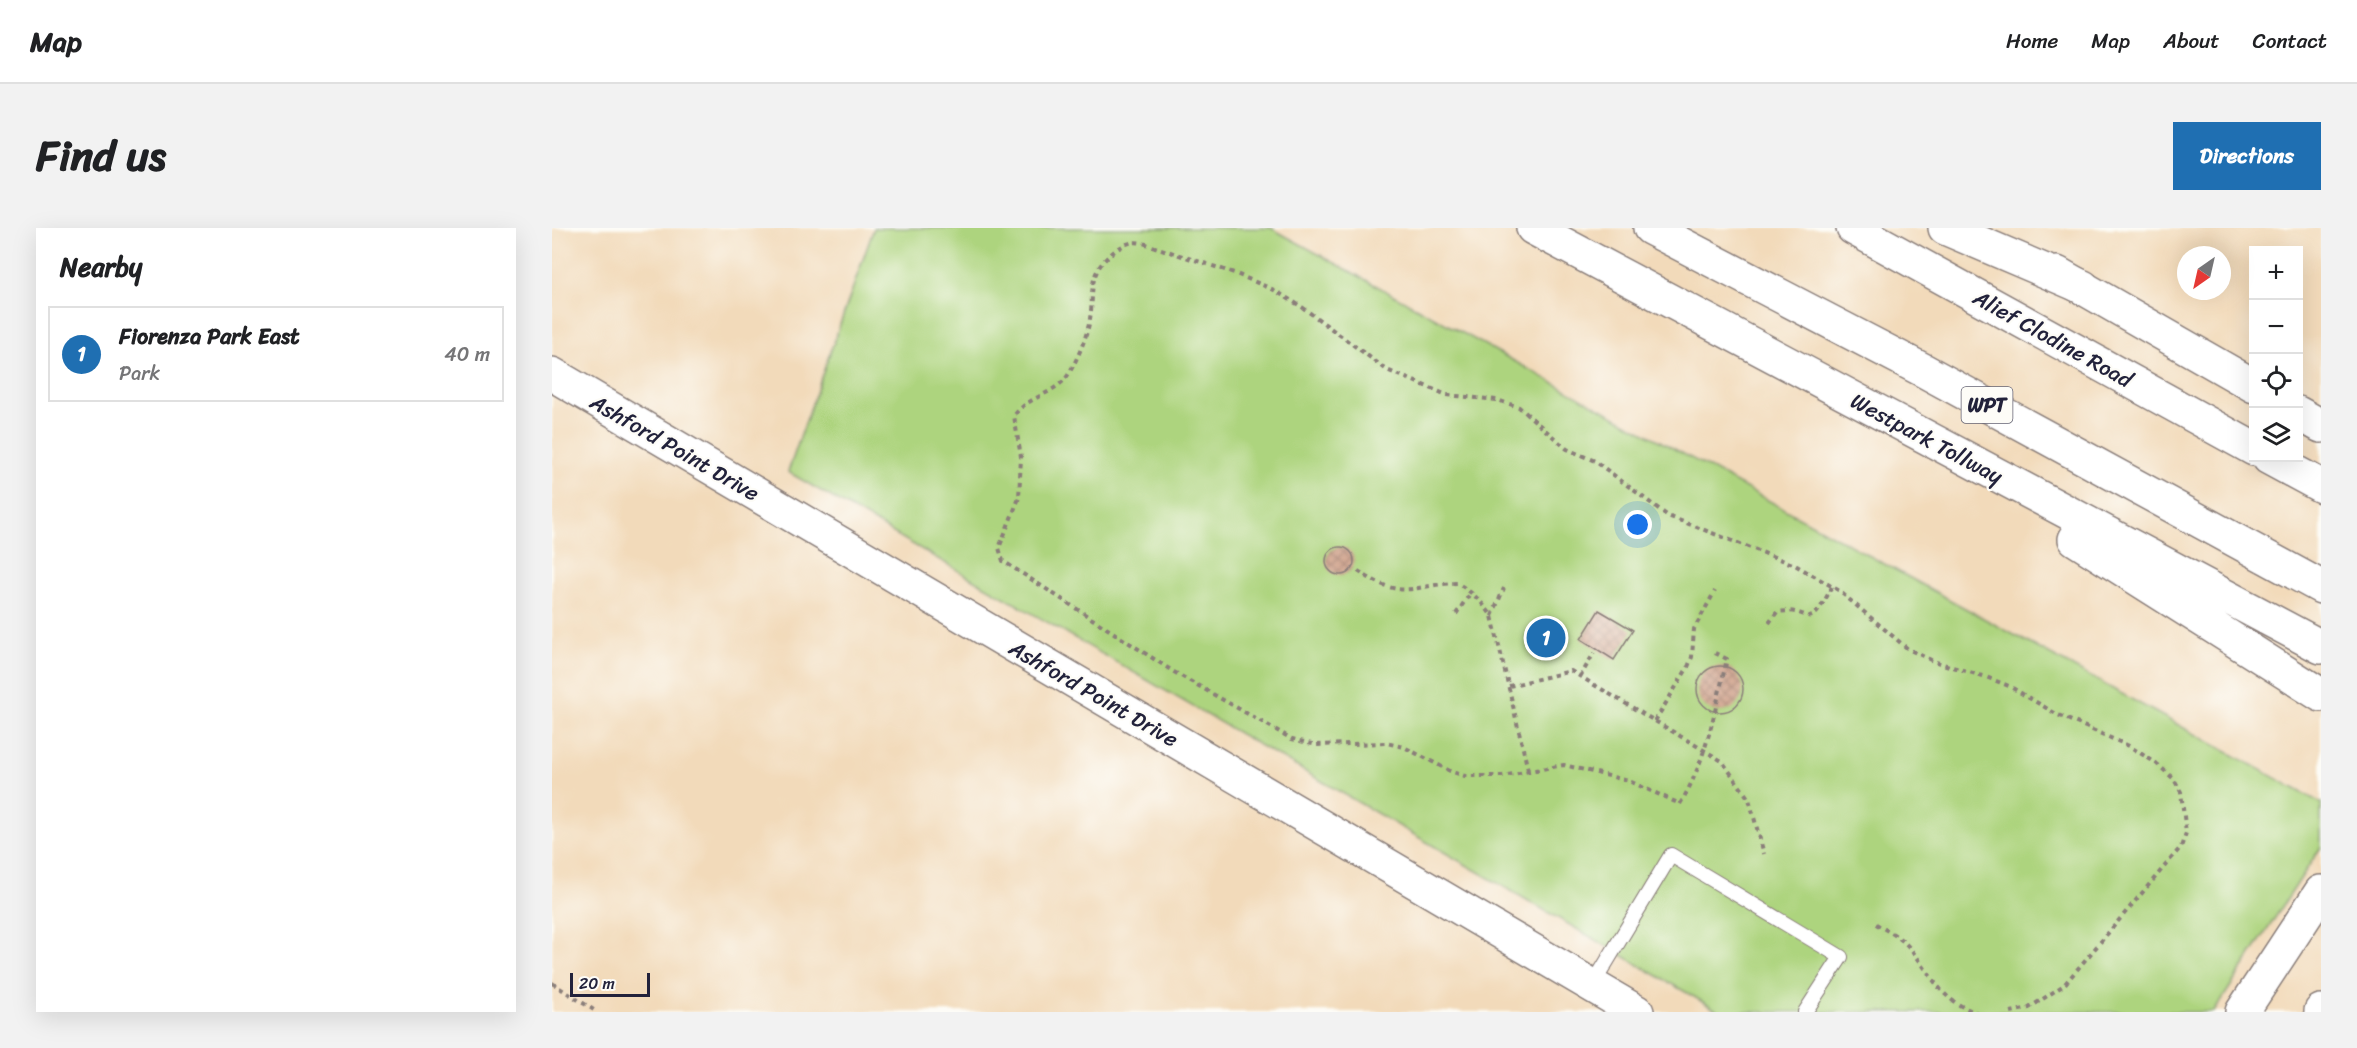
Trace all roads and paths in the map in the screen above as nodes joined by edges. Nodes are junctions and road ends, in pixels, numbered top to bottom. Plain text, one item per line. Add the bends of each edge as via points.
1 (1533, 228) edge
2 (1650, 228) edge
3 (1853, 228) edge
4 (1945, 228) edge
5 (1974, 228) edge
6 (2083, 287) junction
7 (552, 374) edge
8 (2249, 384) edge
9 (1866, 406) junction
10 (2303, 416) edge
11 (2321, 426) edge
12 (2249, 447) edge
13 (2276, 462) edge
14 (2321, 486) edge
15 (1358, 571) dead end
16 (1832, 587) junction
17 (2321, 587) edge
18 (1504, 588) dead end
19 (1472, 591) junction
20 (1715, 591) dead end
21 (1456, 614) dead end
22 (1492, 616) junction
23 (1698, 620) junction
24 (1769, 623) dead end
25 (1705, 624) dead end
26 (2315, 644) edge
27 (1593, 652) dead end
28 (1715, 653) dead end
29 (1580, 677) junction
30 (1509, 686) junction
31 (2321, 695) edge
32 (1655, 720) junction
33 (1705, 750) junction
34 (1528, 770) junction
35 (1764, 854) dead end
36 (2321, 892) edge
37 (1876, 924) dead end
38 (552, 983) edge
39 (1592, 986) junction
40 (597, 1012) edge
41 (1637, 1012) edge
42 (1805, 1012) edge
43 (1976, 1012) edge
44 (2011, 1012) edge
45 (2242, 1012) edge

1 - 9 main road, Westpark Tollway / WPT
2 - 17 main road, WPT via 1921,369
3 - 12 main road, Alief Clodine Road
4 - 6 main road
5 - 6 main road
6 - 8 main road
7 - 39 main road, Ashford Point Drive
9 - 26 main road, Westpark Tollway / WPT
9 - 31 main road
10 - 11 main road
13 - 14 main road
15 - 19 path via 1395,590 1457,583
16 - 24 path via 1811,618 1783,611 1777,612
16 - 34 path via 1795,564 1668,516 1595,461 1567,449 1519,407 1497,400 1447,395 1387,370 1274,290 1136,241 1126,243 1104,259 1094,275 1084,341 1068,376 1060,385 1021,406 1014,416 1021,457 1019,498 999,548 1003,561 1174,672 1292,739 1316,745 1386,743 1404,747 1465,776 1502,776
16 - 44 path via 1908,649 1933,662 2008,686 2058,715 2129,746 2156,763 2174,779 2181,792 2186,833 2181,847 2064,984 2029,1008
18 - 22 path
19 - 21 path
19 - 22 path
20 - 23 path
22 - 30 path
23 - 25 path
23 - 32 path via 1692,657
27 - 29 path
28 - 33 path via 1727,659
29 - 30 path via 1571,671
29 - 32 path
30 - 34 path
32 - 33 path
33 - 34 path via 1694,781 1680,804 1595,771 1564,765
33 - 35 path via 1722,761 1749,799
36 - 45 main road
37 - 43 path via 1907,944 1941,991
38 - 40 path
39 - 41 main road, Ashford Point Drive
39 - 42 lane via 1671,855 1841,957

